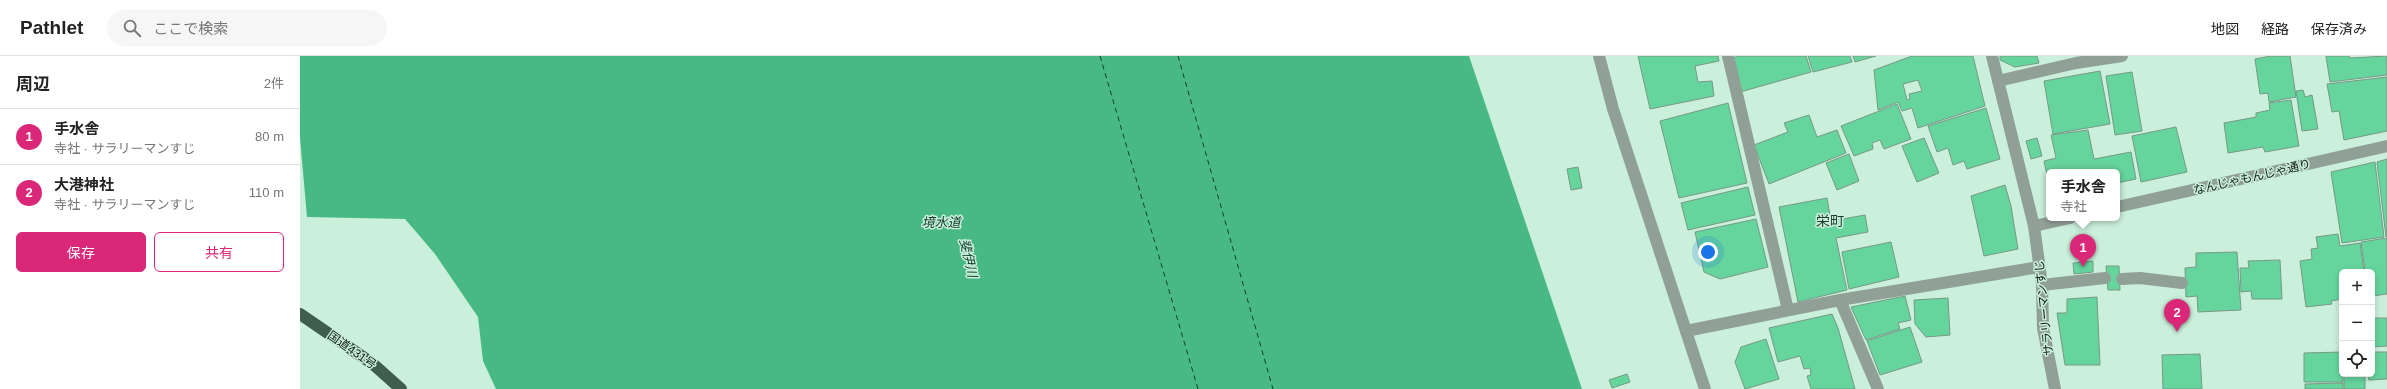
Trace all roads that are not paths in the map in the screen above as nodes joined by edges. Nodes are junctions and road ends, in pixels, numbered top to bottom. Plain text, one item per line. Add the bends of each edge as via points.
1 (1599, 56) edge
2 (1728, 56) edge
3 (1992, 56) edge
4 (2122, 56) edge
5 (1998, 81) junction
6 (2387, 146) edge
7 (2120, 206) edge
8 (2056, 221) edge
9 (2034, 226) junction
10 (2040, 267) junction
11 (2105, 278) dead end
12 (2122, 279) dead end
13 (2182, 283) dead end
14 (2042, 285) junction
15 (1840, 300) junction
16 (1788, 310) junction
17 (300, 314) edge
18 (1686, 331) junction
19 (402, 389) edge
20 (1705, 389) edge
21 (1878, 389) edge
22 (2055, 389) edge

1 - 18 street via 1613,109
2 - 16 street
3 - 5 street, サラリーマンすじ
4 - 5 street via 2076,63
5 - 9 street, サラリーマンすじ
6 - 7 street, なんじゃもんじゃ通り
8 - 9 street
9 - 10 street, サラリーマンすじ
10 - 14 street, サラリーマンすじ
10 - 15 street
11 - 14 street
12 - 13 street
14 - 22 street, サラリーマンすじ via 2043,328
15 - 16 street
15 - 21 street
16 - 18 street
17 - 19 highway, 国道431号 via 373,364
18 - 20 street

